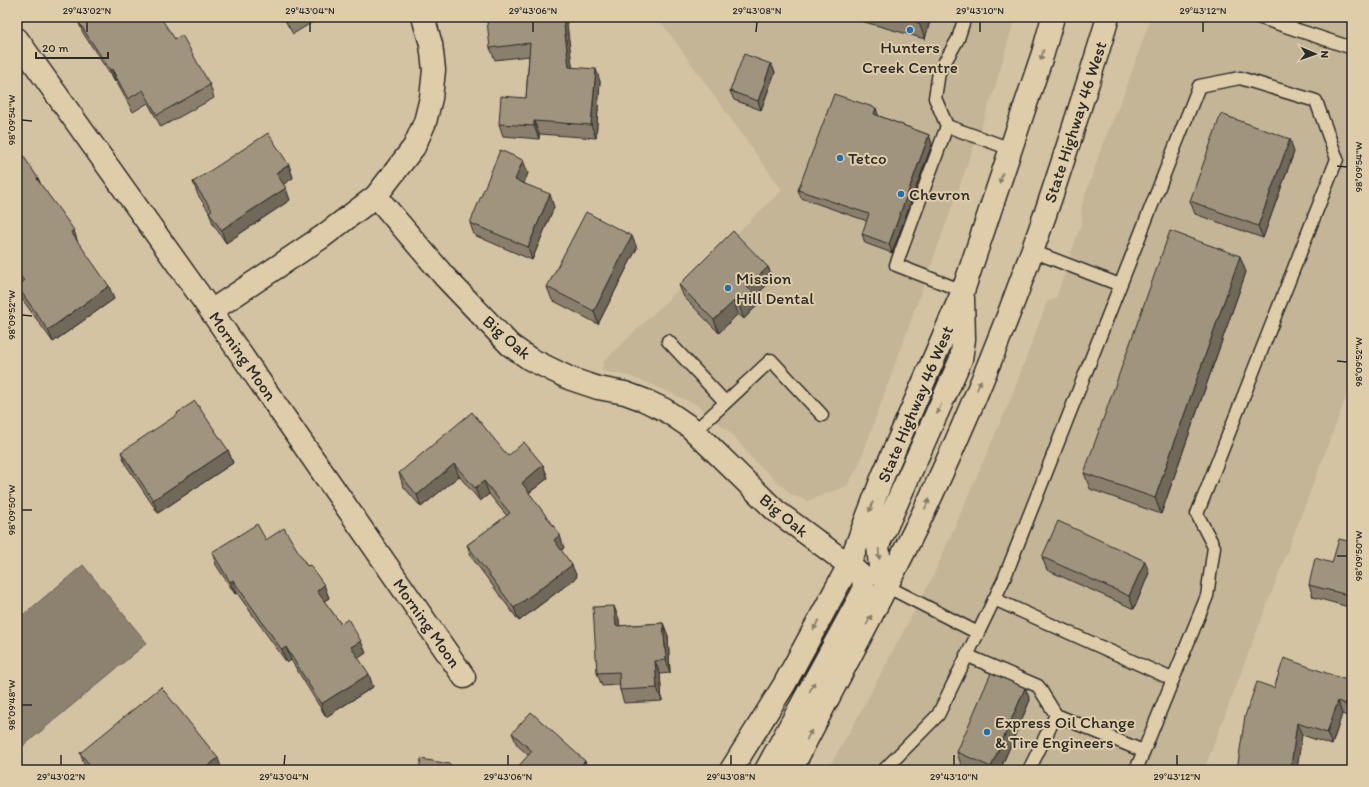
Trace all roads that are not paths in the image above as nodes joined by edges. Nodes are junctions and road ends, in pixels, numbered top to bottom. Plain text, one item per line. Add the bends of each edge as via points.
1 (423, 17) edge
2 (965, 17) edge
3 (1053, 17) edge
4 (1108, 17) edge
5 (1258, 17) edge
6 (17, 39) edge
7 (1352, 48) edge
8 (947, 126) junction
9 (1011, 149) junction
10 (376, 196) junction
11 (1032, 251) junction
12 (1120, 285) junction
13 (963, 291) junction
14 (212, 311) junction
15 (668, 342) dead end
16 (725, 402) junction
17 (822, 415) dead end
18 (695, 431) junction
19 (849, 565) junction
20 (888, 586) junction
21 (994, 599) junction
22 (978, 633) junction
23 (966, 655) junction
24 (464, 677) dead end
25 (1172, 678) junction
26 (1056, 715) junction
27 (1143, 751) junction
28 (731, 770) edge
29 (766, 770) edge
30 (791, 770) edge
31 (884, 770) edge
32 (1029, 770) edge
33 (1136, 770) edge

1 - 10 main road via 431,44 433,64 431,98 425,122 414,148
2 - 8 lane via 958,40 939,72 935,98
3 -> 9 main road, State Highway 46 West
4 - 11 main road, State Highway 46 West via 1093,72
5 - 7 lane
6 - 14 main road, Morning Moon
8 - 9 lane
8 - 13 lane via 896,265
9 -> 13 main road, State Highway 46 West
10 - 14 main road via 322,237
10 - 18 main road, Big Oak via 444,276 510,345 530,359 571,379 644,400 665,410
11 - 12 lane
20 -> 11 main road, State Highway 46 West via 971,405
12 - 21 lane
12 - 25 lane via 1199,86 1240,78 1316,101 1337,159 1197,514 1214,547 1207,596
13 -> 19 main road, State Highway 46 West
13 -> 20 main road via 964,339 961,359 878,545 880,567
14 - 24 main road, Morning Moon
15 - 16 lane
16 - 17 lane via 771,360
16 - 18 lane
18 - 19 main road, Big Oak via 776,511
19 -> 28 main road, State Highway 46 West via 784,685
29 -> 19 main road, Big Oak via 863,592 864,578
20 - 22 lane
30 -> 20 main road, State Highway 46 West
21 - 22 lane
21 - 25 lane
22 - 23 lane
23 - 26 lane via 1038,686
23 - 31 lane via 938,715
25 - 27 lane
26 - 27 lane
26 - 32 lane
27 - 33 lane

